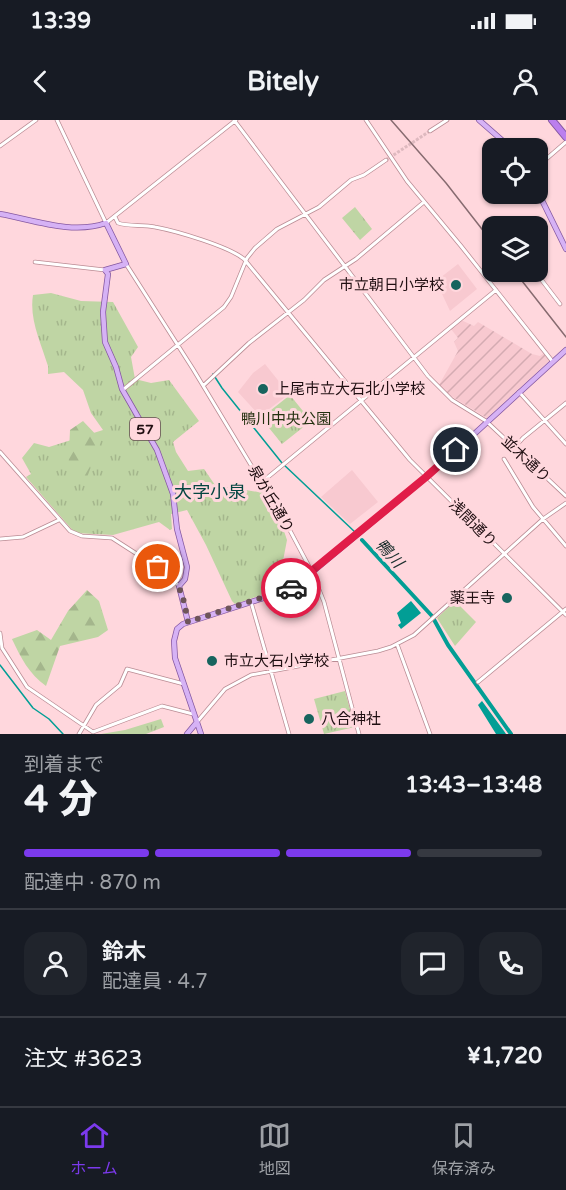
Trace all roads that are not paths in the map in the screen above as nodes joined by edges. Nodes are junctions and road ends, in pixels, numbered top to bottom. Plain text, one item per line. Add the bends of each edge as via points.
1 (36, 120) edge
2 (57, 120) edge
3 (235, 120) edge
4 (366, 120) edge
5 (447, 120) edge
6 (478, 120) edge
7 (553, 120) edge
8 (430, 131) tunnel mouth
9 (566, 136) edge
10 (499, 138) edge
11 (566, 142) edge
12 (0, 146) edge
13 (548, 158) edge
14 (386, 160) tunnel mouth
15 (424, 202) junction
16 (544, 204) edge
17 (0, 214) edge
18 (305, 214) junction
19 (115, 217) junction
20 (106, 223) junction
21 (566, 249) edge
22 (246, 261) junction
23 (35, 262) dead end
24 (126, 264) junction
25 (345, 267) junction
26 (105, 270) junction
27 (543, 282) edge
28 (496, 290) junction
29 (560, 304) dead end
30 (288, 313) junction
31 (178, 344) junction
32 (566, 350) edge
33 (413, 357) junction
34 (553, 362) junction
35 (203, 385) junction
36 (123, 391) junction
37 (519, 392) junction
38 (360, 401) junction
39 (566, 403) edge
40 (545, 420) junction
41 (486, 421) junction
42 (566, 444) edge
43 (514, 448) junction
44 (0, 452) edge
45 (504, 459) dead end
46 (426, 477) junction
47 (262, 482) junction
48 (566, 496) edge
49 (566, 503) edge
50 (543, 519) junction
51 (59, 520) junction
52 (0, 538) edge
53 (566, 546) edge
54 (504, 554) junction
55 (312, 572) junction
56 (179, 586) junction
57 (251, 602) junction
58 (565, 612) edge
59 (188, 622) junction
60 (0, 633) edge
61 (397, 644) junction
62 (339, 658) junction
63 (270, 670) junction
64 (478, 682) dead end
65 (184, 684) junction
66 (195, 714) junction
67 (197, 722) junction
68 (84, 728) junction
69 (79, 734) edge
70 (187, 734) edge
71 (201, 734) edge
72 (289, 734) edge
73 (359, 734) edge
74 (430, 734) edge

1 - 12 street
2 - 20 street
3 - 18 street, 並木通り
3 - 19 street
4 - 15 street
5 - 8 street
6 - 10 main road
7 - 9 highway
11 - 13 street
14 - 18 street
15 - 25 street
15 - 28 street
16 - 21 main road
17 - 20 main road via 76,228 89,229
18 - 22 street via 277,229
18 - 25 street, 並木通り
19 - 20 street
19 - 22 street via 124,225 158,227 189,236 236,253
20 - 24 main road
22 - 30 street, 浅間通り
22 - 31 street via 224,307
23 - 26 street
24 - 26 main road
24 - 31 street, 泉が丘通り
25 - 30 street via 324,280
25 - 33 street, 並木通り
26 - 36 main road, 57 via 108,274 103,330
27 - 29 street
28 - 33 street
28 - 34 street
30 - 35 street
30 - 38 street, 浅間通り
31 - 35 street, 泉が丘通り
31 - 36 street
32 - 34 main road
33 - 38 street
33 - 41 street, 並木通り via 452,400
34 - 37 main road
35 - 47 street, 泉が丘通り
36 - 56 main road, 57 via 157,450 173,494 187,567
37 - 40 street
37 - 41 main road
38 - 46 street, 浅間通り
38 - 47 street
39 - 40 street
40 - 42 street
40 - 43 street
41 - 43 street, 並木通り
41 - 46 main road
43 - 48 street, 並木通り
44 - 51 street
45 - 50 street
46 - 54 street, 浅間通り
46 - 55 main road
47 - 55 street, 泉が丘通り
49 - 50 street
50 - 53 street
50 - 54 street
51 - 52 street via 23,537
51 - 56 street via 77,535 120,542 168,574
54 - 58 street, 浅間通り
54 - 61 street via 414,635
55 - 57 main road via 288,590
55 - 62 street, 泉が丘通り
56 - 59 main road, 57
57 - 59 main road
57 - 63 street
58 - 64 street
59 - 65 main road via 177,629 174,641
60 - 68 street via 2,648 27,687
61 - 62 street
61 - 74 street
62 - 63 street
62 - 73 street, 泉が丘通り
63 - 67 street via 232,684
63 - 72 street
65 - 66 main road
65 - 68 street via 127,669 120,685 96,704
66 - 67 main road
66 - 68 street via 162,706 95,732
67 - 70 main road
67 - 71 main road
68 - 69 street

